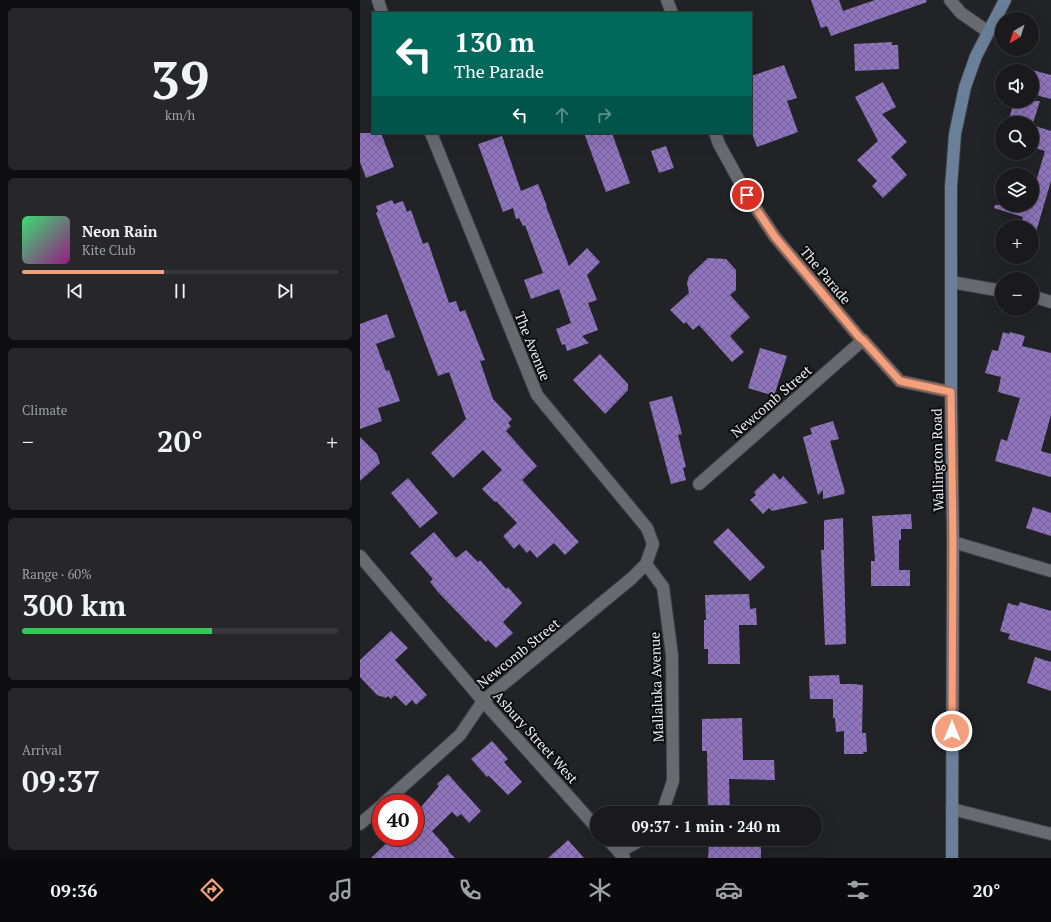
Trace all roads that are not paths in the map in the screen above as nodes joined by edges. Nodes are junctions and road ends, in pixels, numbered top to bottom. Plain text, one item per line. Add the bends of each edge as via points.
1 (378, 0) edge
2 (667, 0) edge
3 (950, 0) edge
4 (1005, 0) edge
5 (382, 12) edge
6 (672, 12) edge
7 (988, 32) junction
8 (431, 134) edge
9 (715, 134) edge
10 (951, 282) junction
11 (995, 290) edge
12 (1039, 298) edge
13 (1051, 302) edge
14 (863, 340) junction
15 (951, 392) junction
16 (699, 484) dead end
17 (953, 542) junction
18 (653, 544) joint
19 (360, 556) edge
20 (646, 564) junction
21 (1051, 570) edge
22 (483, 701) junction
23 (394, 794) edge
24 (664, 806) edge
25 (952, 810) junction
26 (372, 814) edge
27 (590, 820) edge
28 (360, 824) edge
29 (1051, 834) edge
30 (614, 846) edge
31 (634, 846) edge
32 (622, 855) edge
33 (952, 858) edge

1 - 5 street
2 - 6 street
3 - 7 street via 961,13
4 - 7 street, Wallington Road
7 - 10 street, Wallington Road via 965,87 955,134 951,187
8 - 18 street, The Avenue via 537,395 647,528
9 - 14 street, The Parade via 747,195 775,237
10 - 11 street
10 - 15 street, Wallington Road
12 - 13 street
14 - 15 street, The Parade via 900,381
14 - 16 street, Newcomb Street
15 - 17 street, Wallington Road
17 - 21 street
17 - 25 street, Wallington Road
18 - 20 street, Newcomb Street
19 - 22 street, Asbury Street West
20 - 22 street, Newcomb Street
20 - 24 street, Mallaluka Avenue via 663,586 672,655 673,781
22 - 23 street, Newcomb Street via 460,735
22 - 27 street, Asbury Street West
25 - 29 street
25 - 33 street, Wallington Road
26 - 28 street
30 - 32 street
31 - 32 street

